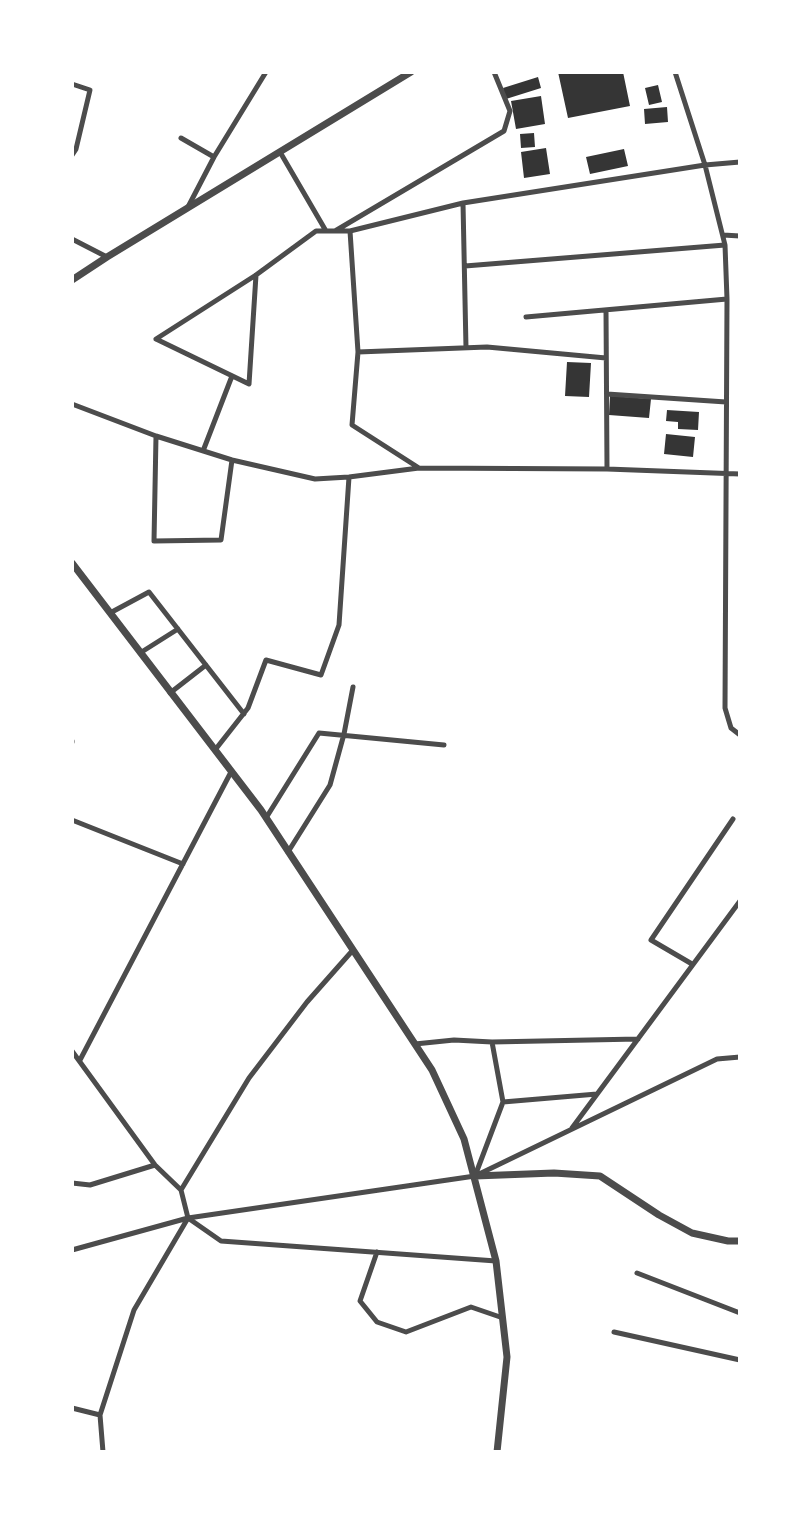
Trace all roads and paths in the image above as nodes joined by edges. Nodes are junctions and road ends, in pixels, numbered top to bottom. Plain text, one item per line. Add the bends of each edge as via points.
1 (266, 72) edge
2 (411, 72) edge
3 (494, 72) edge
4 (675, 72) edge
5 (72, 84) edge
6 (182, 138) dead end
7 (279, 152) junction
8 (72, 155) edge
9 (214, 157) junction
10 (740, 162) edge
11 (705, 165) junction
12 (463, 203) junction
13 (188, 207) junction
14 (326, 231) junction
15 (335, 231) junction
16 (350, 231) junction
17 (723, 236) junction
18 (740, 236) edge
19 (72, 238) edge
20 (724, 245) junction
21 (107, 257) junction
22 (465, 266) junction
23 (256, 275) junction
24 (72, 280) edge
25 (726, 299) junction
26 (606, 309) junction
27 (526, 317) dead end
28 (466, 348) junction
29 (358, 352) junction
30 (606, 358) junction
31 (232, 376) junction
32 (607, 394) junction
33 (726, 402) junction
34 (72, 404) edge
35 (156, 436) junction
36 (202, 451) junction
37 (232, 460) junction
38 (419, 468) junction
39 (607, 469) junction
40 (726, 473) junction
41 (740, 474) edge
42 (348, 477) junction
43 (72, 563) edge
44 (110, 613) junction
45 (178, 629) junction
46 (140, 653) junction
47 (206, 665) junction
48 (353, 687) dead end
49 (170, 693) junction
50 (244, 714) junction
51 (344, 734) junction
52 (740, 735) edge
53 (444, 746) dead end
54 (214, 750) junction
55 (231, 772) junction
56 (266, 818) junction
57 (733, 819) dead end
58 (72, 820) edge
59 (288, 852) junction
60 (183, 864) junction
61 (740, 901) edge
62 (353, 950) junction
63 (692, 964) junction
64 (638, 1038) junction
65 (492, 1042) junction
66 (415, 1044) junction
67 (72, 1051) edge
68 (740, 1057) edge
69 (80, 1060) junction
70 (597, 1094) junction
71 (503, 1102) junction
72 (570, 1130) junction
73 (155, 1165) junction
74 (474, 1176) junction
75 (72, 1183) edge
76 (181, 1190) junction
77 (188, 1218) junction
78 (740, 1242) edge
79 (72, 1250) edge
80 (377, 1252) junction
81 (496, 1261) junction
82 (637, 1273) dead end
83 (740, 1313) edge
84 (503, 1318) junction
85 (614, 1332) dead end
86 (740, 1360) edge
87 (72, 1408) edge
88 (100, 1415) junction
89 (103, 1452) edge
90 (497, 1452) edge

1 - 9 street
2 - 7 street
3 - 15 street via 510,111 504,131
4 - 11 street
5 - 8 street via 90,90
6 - 9 street
7 - 13 street
7 - 14 street
9 - 13 street
10 - 11 street
11 - 12 street
11 - 17 street
12 - 16 street
12 - 22 street
13 - 21 street
14 - 15 street
14 - 23 street via 316,231
15 - 16 street
16 - 29 street
17 - 18 street
17 - 20 street
19 - 21 street
20 - 22 street
20 - 25 street
21 - 24 street
22 - 28 street
23 - 31 street via 249,384
23 - 31 street via 156,339
25 - 26 street
25 - 33 street
26 - 27 street
26 - 30 street
28 - 29 street
28 - 30 street
29 - 38 street via 352,425
30 - 32 street
31 - 36 street
32 - 33 street
32 - 39 street
33 - 40 street
34 - 35 street
35 - 36 street
35 - 37 street via 154,541 221,540
36 - 37 street
37 - 42 street via 315,479
38 - 39 street
38 - 42 street
39 - 40 street
40 - 41 street
40 - 52 street via 725,708 731,728
42 - 50 street via 339,625 321,675 266,660
43 - 44 street
44 - 45 street via 149,591
44 - 46 street
45 - 46 street
45 - 47 street
46 - 49 street
47 - 49 street
47 - 50 street
48 - 51 street
49 - 54 street
50 - 54 street
51 - 53 street
51 - 56 street via 319,733
51 - 59 street via 330,785
54 - 55 street
55 - 56 street
55 - 60 street
56 - 59 street
57 - 63 street via 651,940
58 - 60 street
59 - 62 street
60 - 69 street
61 - 63 street
62 - 66 street
62 - 76 street via 249,1078
63 - 64 street
64 - 65 street
64 - 70 street
65 - 66 street
65 - 71 street
66 - 74 street via 432,1070 464,1139
67 - 69 street
68 - 72 street via 717,1059
69 - 73 street
70 - 71 street
70 - 72 street
71 - 74 street
72 - 74 street
73 - 75 street via 90,1185
73 - 76 street
74 - 77 street
74 - 78 street via 600,1176 692,1233
74 - 81 street
76 - 77 street
77 - 79 street
77 - 80 street via 221,1241
77 - 88 street via 134,1310
80 - 81 street
80 - 84 street via 360,1301 377,1322 406,1332 471,1307
81 - 84 street
82 - 83 street
84 - 90 street via 507,1357
85 - 86 street
87 - 88 street
88 - 89 street

